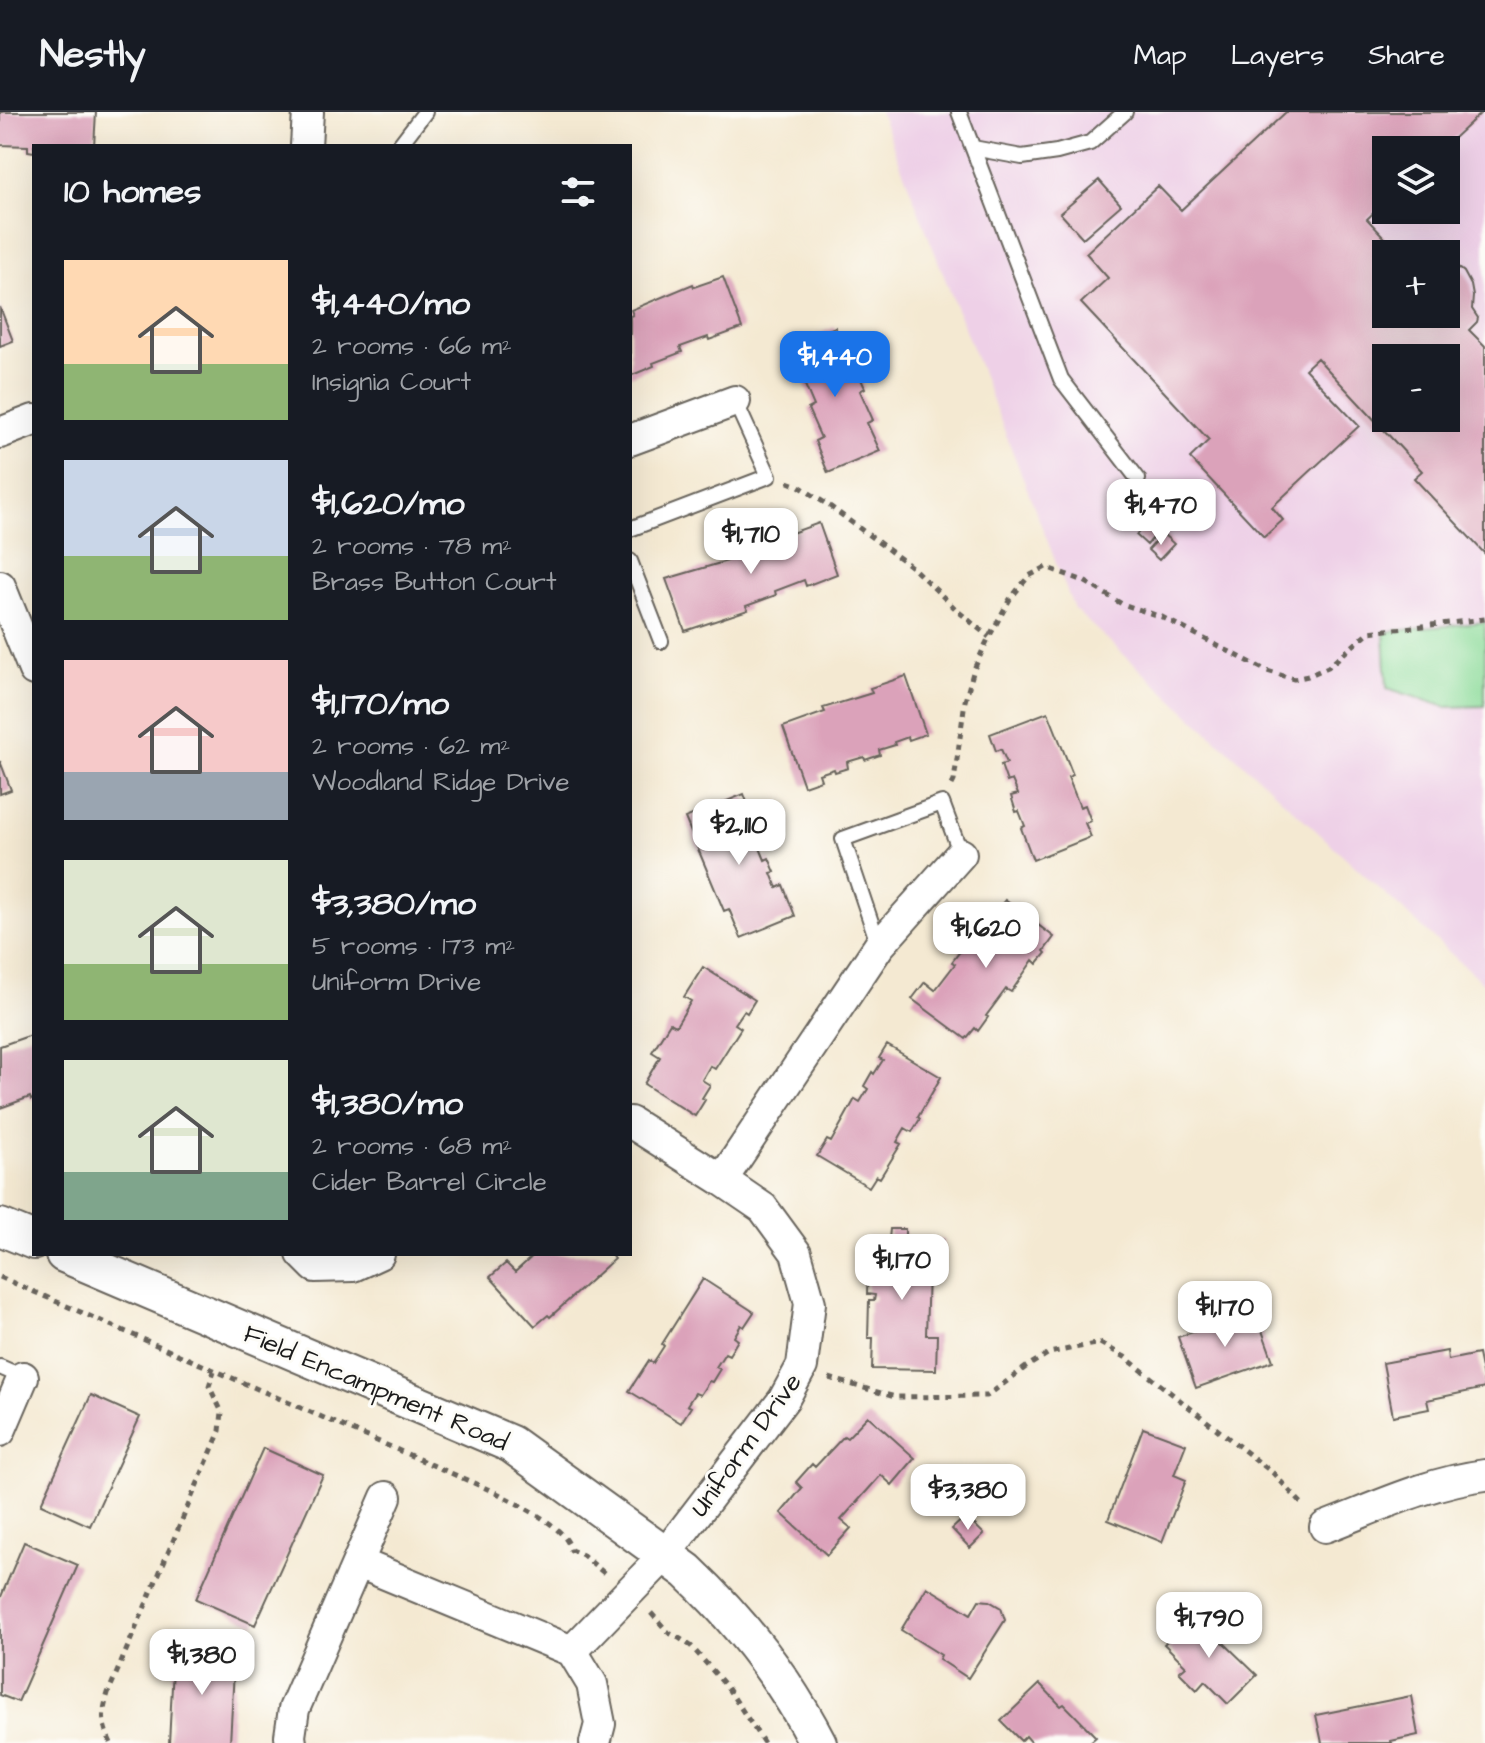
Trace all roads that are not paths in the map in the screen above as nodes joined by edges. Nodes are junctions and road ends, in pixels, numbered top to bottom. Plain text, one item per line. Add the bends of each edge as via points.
1 (308, 112) edge
2 (425, 112) edge
3 (959, 112) edge
4 (1125, 112) edge
5 (306, 144) edge
6 (401, 144) edge
7 (973, 148) junction
8 (735, 401) joint
9 (32, 421) edge
10 (0, 433) edge
11 (632, 439) edge
12 (1138, 479) dead end
13 (632, 528) edge
14 (632, 566) edge
15 (0, 586) edge
16 (661, 641) dead end
17 (32, 665) edge
18 (961, 854) joint
19 (879, 946) junction
20 (632, 1123) edge
21 (722, 1180) junction
22 (0, 1227) edge
23 (32, 1240) edge
24 (69, 1256) edge
25 (304, 1256) edge
26 (375, 1256) edge
27 (11, 1372) edge
28 (0, 1431) edge
29 (1485, 1475) edge
30 (386, 1497) dead end
31 (1325, 1527) road end
32 (664, 1556) junction
33 (359, 1563) junction
34 (572, 1651) junction
35 (291, 1743) edge
36 (595, 1743) edge
37 (818, 1743) edge

1 - 5 street
2 - 6 lane
3 - 7 lane
4 - 7 lane via 1090,143 1057,152 1022,157
7 - 12 lane via 1061,379
8 - 11 street
8 - 13 lane via 769,476
9 - 10 street
14 - 16 lane
15 - 17 street
18 - 19 street
18 - 19 lane via 942,803 843,839
19 - 21 street
20 - 21 street, Uniform Drive
21 - 32 street, Uniform Drive via 763,1208 796,1253 810,1303 802,1366 784,1399
22 - 23 street
24 - 32 street, Field Encampment Road via 511,1444
25 - 26 street via 315,1267 353,1266
27 - 28 street
29 - 31 street via 1423,1489
30 - 33 street
32 - 34 street, Uniform Drive
32 - 37 street, Field Encampment Road via 729,1613
33 - 34 street
33 - 35 street via 294,1709
34 - 36 street via 592,1684 600,1724

